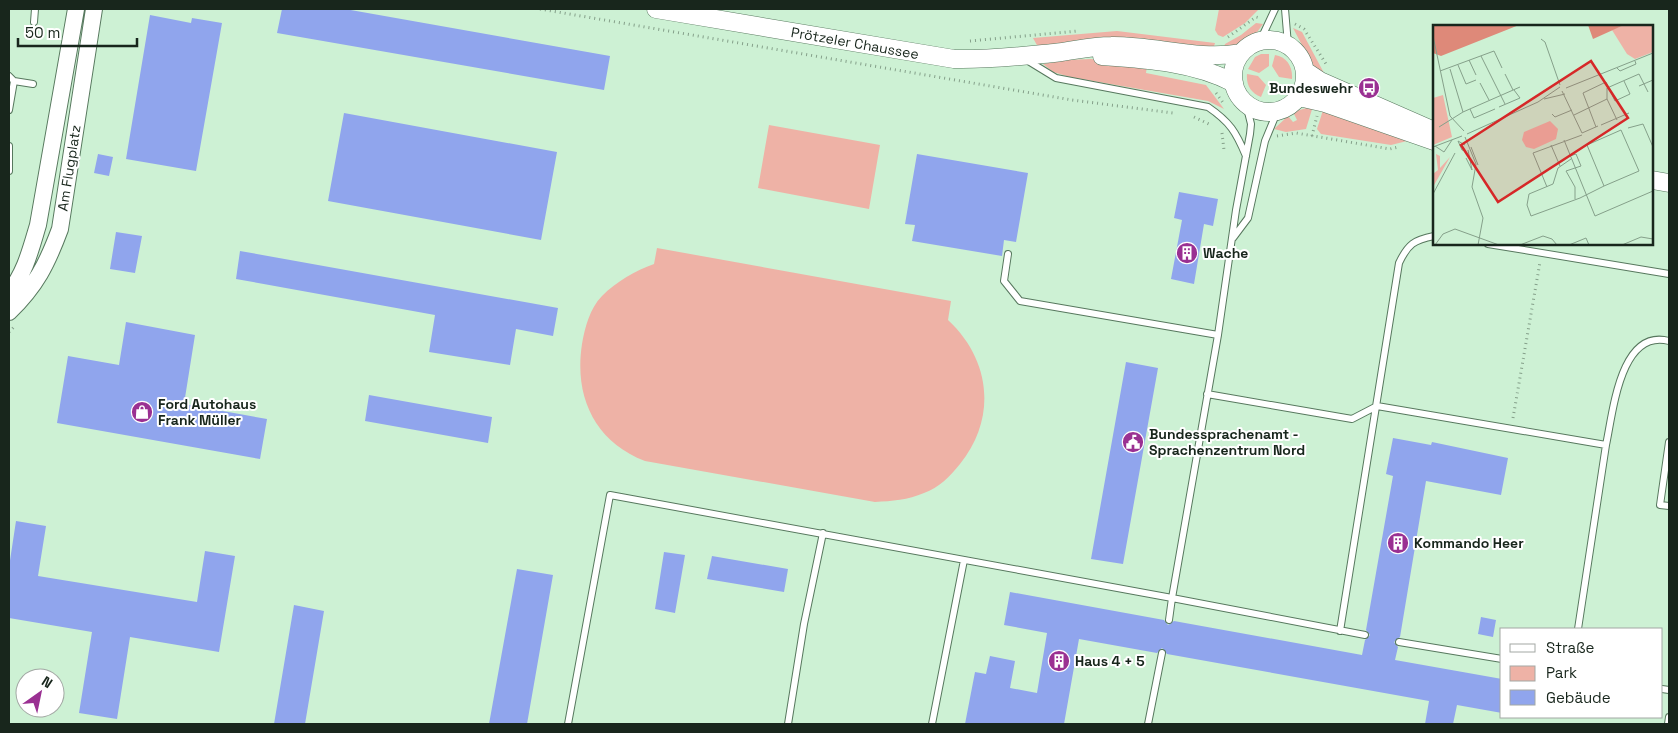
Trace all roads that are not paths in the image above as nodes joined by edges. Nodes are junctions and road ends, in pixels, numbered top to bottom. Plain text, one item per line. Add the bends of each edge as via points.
1 (35, 9) edge
2 (76, 9) edge
3 (94, 9) edge
4 (656, 9) edge
5 (1275, 9) edge
6 (1285, 9) edge
7 (34, 22) dead end
8 (1260, 41) junction
9 (1288, 44) junction
10 (1056, 53) junction
11 (1241, 53) junction
12 (1020, 56) junction
13 (1305, 71) junction
14 (9, 76) edge
15 (14, 82) junction
16 (1234, 83) junction
17 (32, 84) dead end
18 (1298, 97) junction
19 (1246, 104) junction
20 (9, 110) edge
21 (1277, 112) junction
22 (1433, 131) edge
23 (1433, 141) edge
24 (9, 146) edge
25 (1246, 156) junction
26 (9, 171) edge
27 (1653, 180) edge
28 (1669, 183) edge
29 (1433, 236) edge
30 (1233, 239) junction
31 (1495, 245) edge
32 (1008, 254) dead end
33 (1669, 274) edge
34 (16, 291) edge
35 (9, 312) edge
36 (1218, 335) junction
37 (1669, 341) edge
38 (1207, 394) junction
39 (1377, 406) junction
40 (1669, 442) edge
41 (1606, 445) junction
42 (1669, 506) edge
43 (823, 533) junction
44 (964, 560) junction
45 (1172, 598) junction
46 (1168, 620) dead end
47 (1578, 628) edge
48 (1340, 631) junction
49 (1365, 635) dead end
50 (1399, 642) dead end
51 (1162, 654) dead end
52 (1500, 659) edge
53 (1669, 718) edge
54 (568, 724) edge
55 (788, 724) edge
56 (932, 724) edge
57 (1148, 724) edge
58 (1668, 724) edge

1 - 7 lane
2 - 34 street, Am Flugplatz via 44,202
3 - 34 street, Am Flugplatz via 60,229 34,286
4 - 12 main road, Prötzeler Chaussee via 954,59 988,60
5 - 8 lane
6 - 9 lane
8 - 9 main road
8 - 11 main road, Prötzeler Chaussee
9 - 13 main road via 1300,56
10 - 11 main road, Prötzeler Chaussee via 1091,46 1143,46 1216,56
10 - 12 main road, Prötzeler Chaussee
10 - 16 main road, Prötzeler Chaussee via 1176,65 1218,75
11 - 16 main road via 1233,69
12 - 25 lane via 1056,78 1208,107 1226,119
13 - 18 main road via 1304,88
13 - 22 main road via 1320,81
14 - 15 lane
15 - 17 lane
15 - 20 lane
16 - 19 main road via 1238,96
18 - 21 main road
18 - 23 main road via 1325,103
19 - 21 main road via 1261,111
19 - 25 lane via 1251,124
21 - 30 lane via 1264,141 1248,218
24 - 26 lane
25 - 30 lane
27 - 28 main road
29 - 39 lane via 1419,239 1406,248 1398,263
30 - 36 lane
31 - 33 lane
32 - 36 lane via 1004,281 1020,301
34 - 35 street, Am Flugplatz
36 - 38 lane
37 - 41 lane via 1643,344 1628,359 1621,376
38 - 39 lane via 1352,418
38 - 45 lane
39 - 41 lane
39 - 48 lane
40 - 42 lane via 1660,505
41 - 47 lane
43 - 44 lane
43 - 54 lane via 610,495
43 - 55 lane
44 - 45 lane
44 - 56 lane
45 - 46 lane
45 - 48 lane
48 - 49 lane
50 - 52 lane
51 - 57 lane
53 - 58 lane

